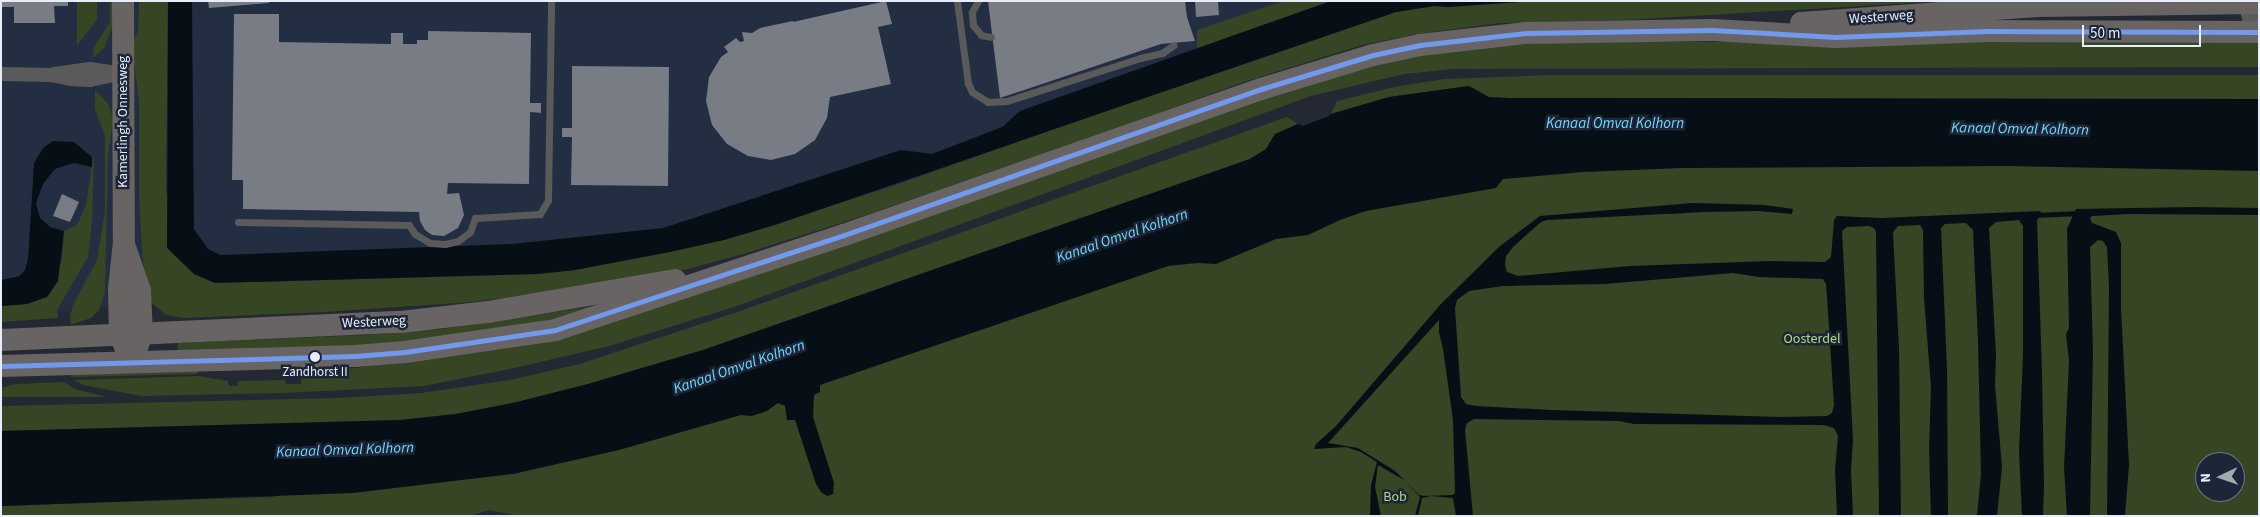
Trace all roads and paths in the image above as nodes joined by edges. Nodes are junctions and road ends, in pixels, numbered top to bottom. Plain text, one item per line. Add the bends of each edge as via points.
1 (123, 1) edge
2 (551, 1) edge
3 (957, 1) edge
4 (978, 1) edge
5 (2254, 15) edge
6 (1713, 30) junction
7 (991, 37) dead end
8 (1174, 45) dead end
9 (123, 73) junction
10 (1, 74) edge
11 (238, 222) dead end
12 (742, 268) junction
13 (131, 334) junction
14 (1, 340) edge
15 (131, 362) junction
16 (1, 366) edge

1 - 9 main road, Kamerlingh Onnesweg
2 - 11 lane via 548,200 540,214 475,218 470,232 458,241 444,244 430,243 409,225
3 - 8 lane via 968,83 972,92 988,102 1007,101 1140,58 1162,54
4 - 7 lane via 972,12 973,25 981,35
5 - 6 main road, Westerweg via 1836,37
5 - 6 main road, Westerweg via 2195,2 2036,6
6 - 12 main road, Westerweg via 1526,33 1420,45 1373,55 1261,90
9 - 10 street via 90,80 71,80 51,74
9 - 13 main road, Kamerlingh Onnesweg via 124,242 140,291
12 - 13 main road, Westerweg via 488,312 401,322
12 - 15 main road, Westerweg via 556,330 372,354
13 - 14 main road, Westerweg
13 - 15 main road, Kamerlingh Onnesweg
15 - 16 main road, Westerweg

